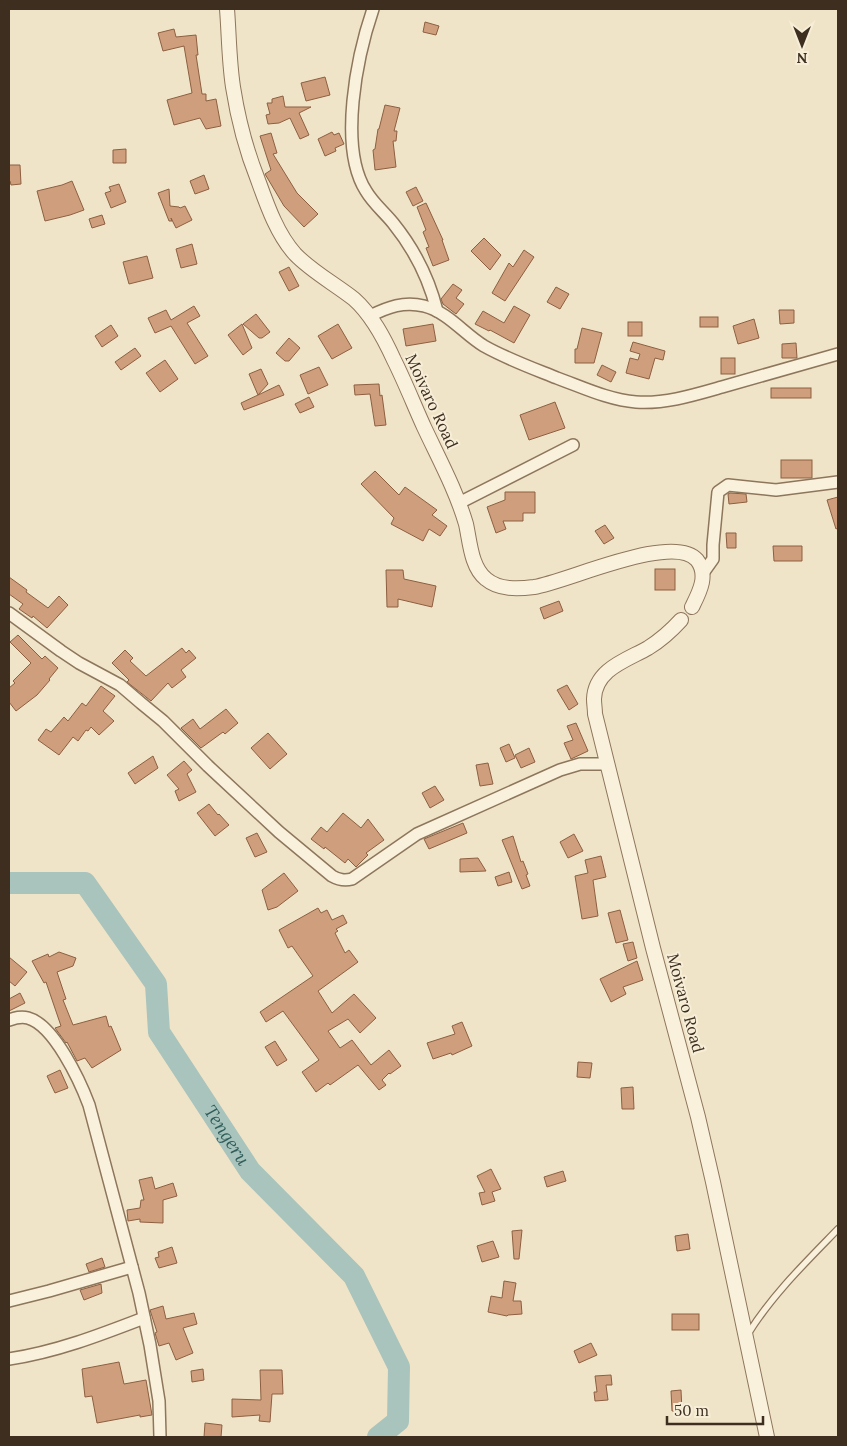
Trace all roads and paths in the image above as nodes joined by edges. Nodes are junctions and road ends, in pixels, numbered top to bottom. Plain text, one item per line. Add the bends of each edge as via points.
1 (227, 9) edge
2 (373, 9) edge
3 (438, 310) junction
4 (370, 316) junction
5 (838, 354) edge
6 (572, 445) dead end
7 (838, 482) edge
8 (459, 503) junction
9 (703, 573) junction
10 (692, 607) joint
11 (9, 613) edge
12 (681, 620) joint
13 (608, 764) junction
14 (9, 1020) edge
15 (838, 1229) edge
16 (132, 1268) junction
17 (9, 1301) edge
18 (144, 1318) junction
19 (746, 1338) junction
20 (9, 1359) edge
21 (160, 1437) edge
22 (767, 1437) edge

1 - 4 street, Moivaro Road via 232,85 239,119 257,179 278,227 296,254 356,300
2 - 3 street via 354,85 356,168 367,193 415,254
3 - 4 street via 407,304
3 - 5 street via 483,345 507,358 582,388 635,402 688,396
4 - 8 street, Moivaro Road via 393,358
6 - 8 street
7 - 9 street via 776,490 728,485 718,492 713,559
8 - 9 street, Moivaro Road via 481,575 500,587 514,589 546,584 628,558 663,552 685,553 694,557
9 - 10 street via 700,592
10 - 12 street
11 - 13 street via 79,663 120,685 163,720 279,832 332,876 344,881 352,879 417,834 546,776 580,764
12 - 13 street, Moivaro Road via 662,639 615,666 600,680 594,698 595,714
13 - 19 street, Moivaro Road via 698,1116
14 - 16 street via 19,1017 35,1020 47,1031 81,1083
15 - 19 lane via 759,1317
16 - 17 street
16 - 18 street
18 - 20 street via 64,1347
18 - 21 street via 159,1402
19 - 22 street, Moivaro Road

